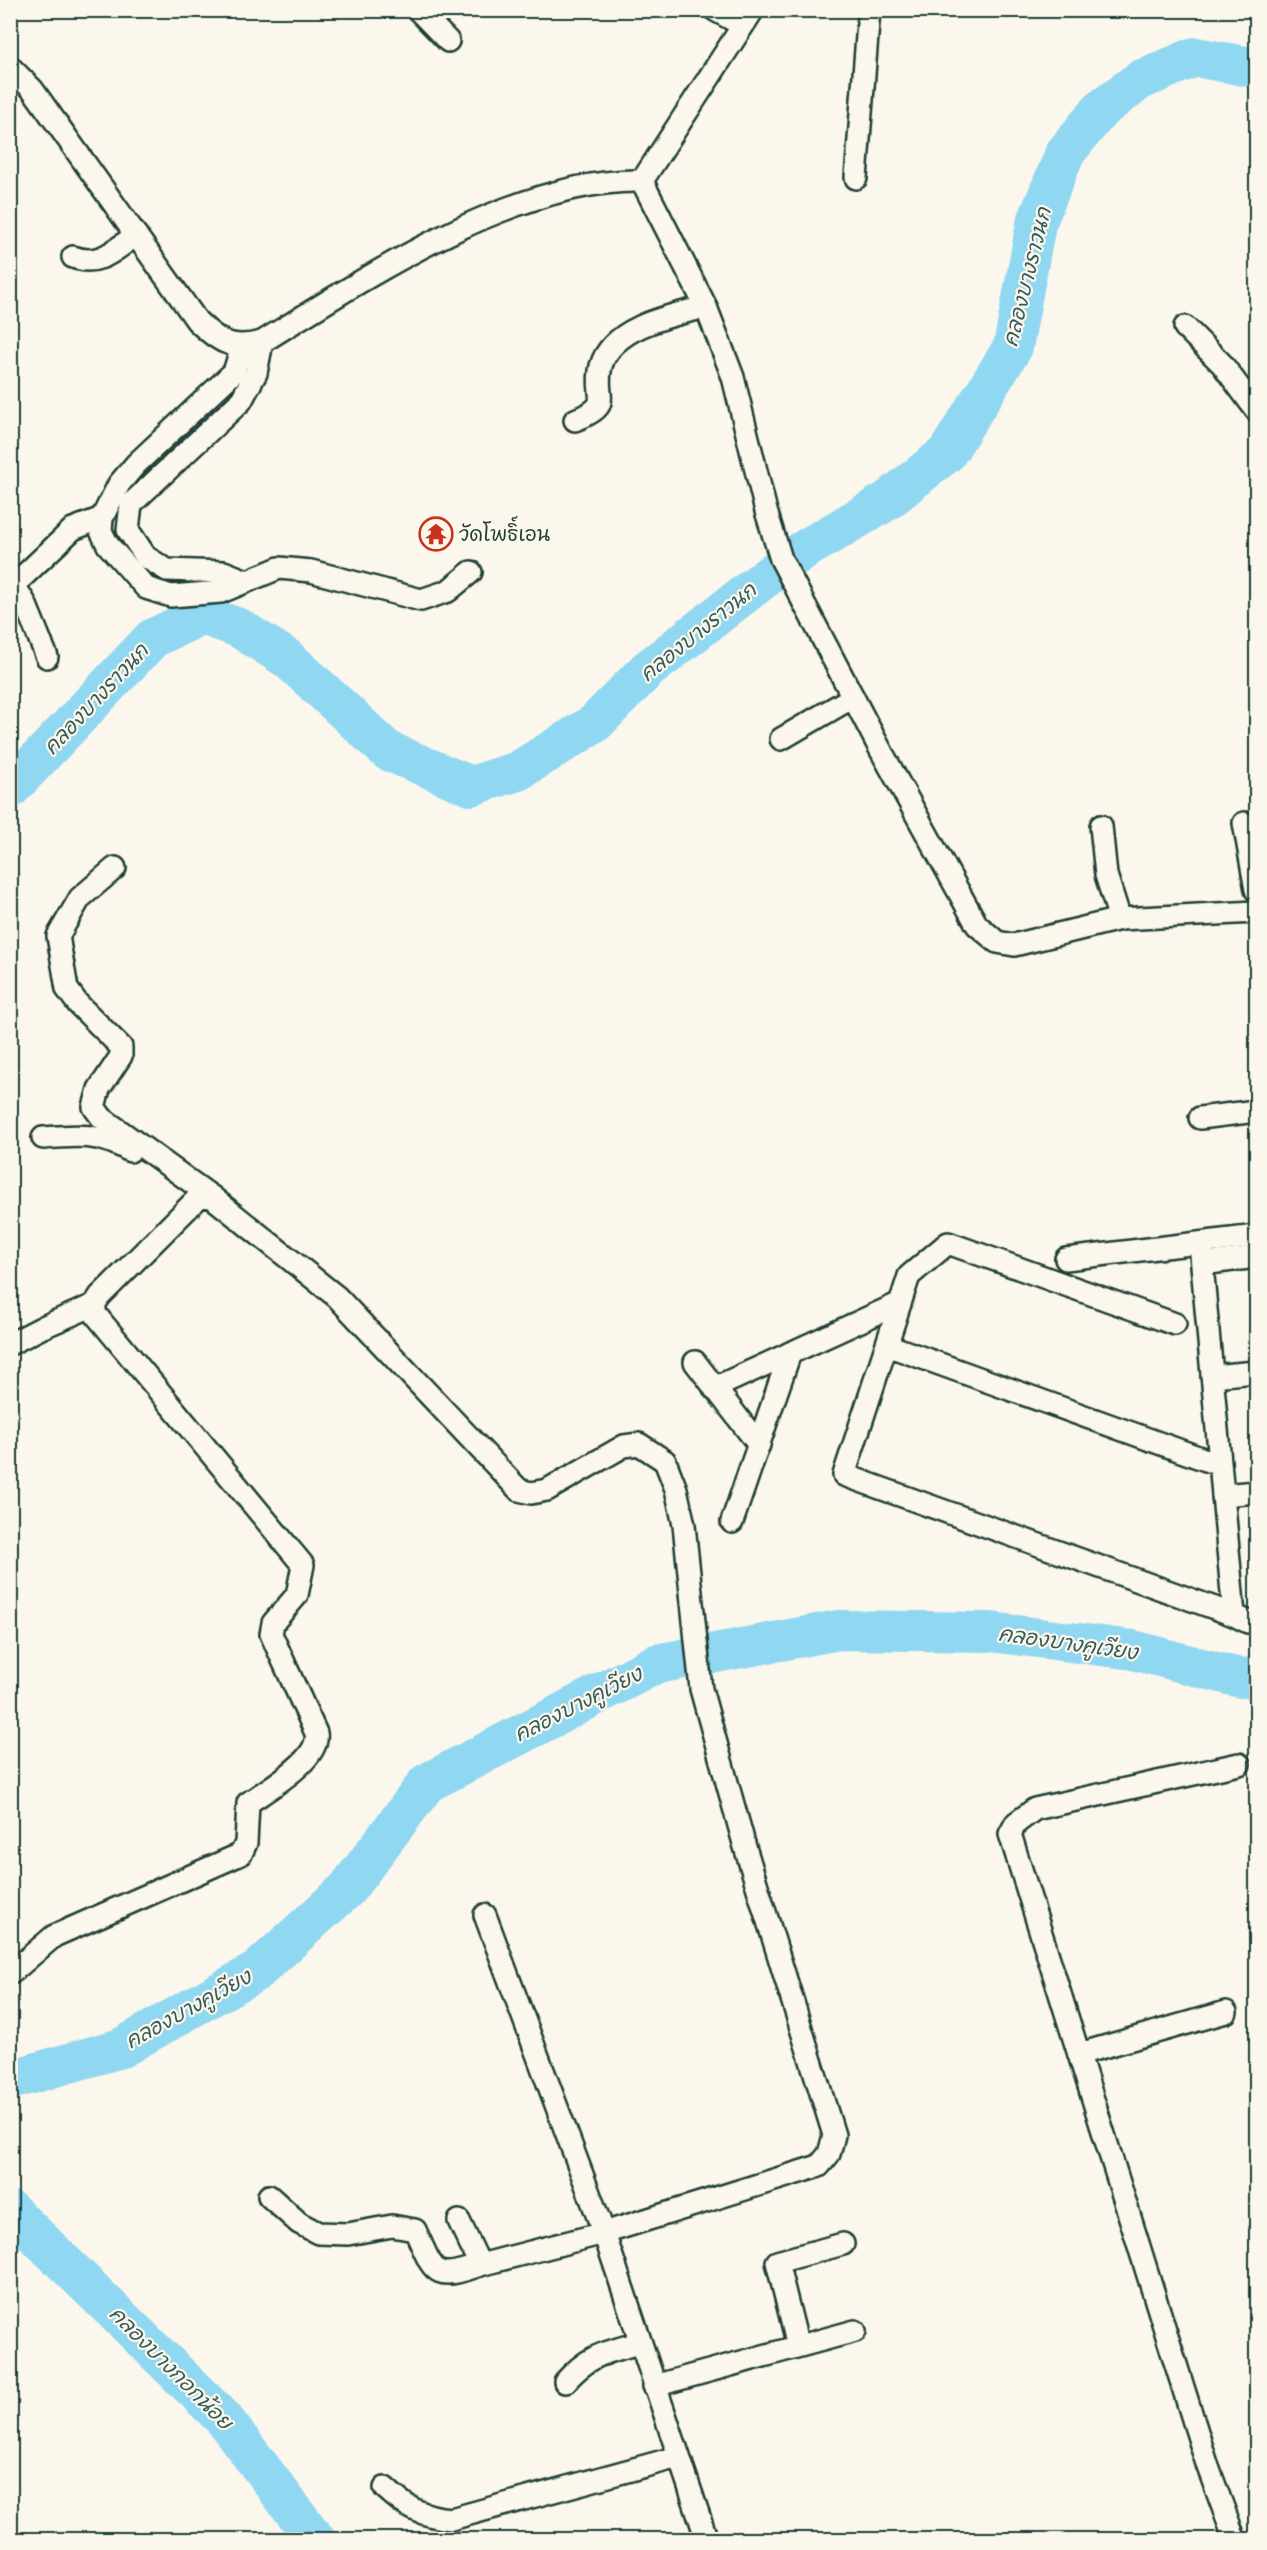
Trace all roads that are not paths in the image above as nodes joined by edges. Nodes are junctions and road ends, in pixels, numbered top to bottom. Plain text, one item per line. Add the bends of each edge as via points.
1 (418, 10) edge
2 (715, 10) edge
3 (869, 10) edge
4 (747, 18) edge
5 (448, 41) dead end
6 (10, 67) edge
7 (856, 178) dead end
8 (642, 181) junction
9 (136, 235) junction
10 (73, 257) dead end
11 (706, 307) junction
12 (1185, 327) dead end
13 (252, 345) junction
14 (1257, 410) edge
15 (574, 420) dead end
16 (102, 518) junction
17 (471, 572) dead end
18 (247, 581) junction
19 (12, 587) edge
20 (47, 657) dead end
21 (853, 697) junction
22 (781, 739) dead end
23 (1244, 823) dead end
24 (1101, 826) dead end
25 (115, 868) dead end
26 (1257, 890) edge
27 (1257, 912) edge
28 (1120, 919) junction
29 (1257, 1111) edge
30 (1200, 1118) dead end
31 (43, 1138) dead end
32 (167, 1165) junction
33 (212, 1197) junction
34 (1257, 1236) edge
35 (1200, 1243) junction
36 (1257, 1257) edge
37 (1066, 1259) dead end
38 (1202, 1264) junction
39 (900, 1303) junction
40 (94, 1305) junction
41 (1175, 1324) dead end
42 (10, 1344) edge
43 (887, 1345) junction
44 (790, 1353) junction
45 (695, 1362) dead end
46 (1257, 1372) edge
47 (1212, 1376) junction
48 (714, 1388) junction
49 (759, 1445) junction
50 (1220, 1465) junction
51 (1257, 1492) edge
52 (1223, 1495) junction
53 (732, 1522) dead end
54 (1234, 1615) junction
55 (1257, 1621) edge
56 (1239, 1764) dead end
57 (485, 1916) dead end
58 (10, 1974) edge
59 (1226, 2012) dead end
60 (1079, 2054) junction
61 (269, 2196) dead end
62 (459, 2222) dead end
63 (604, 2233) junction
64 (843, 2244) dead end
65 (480, 2265) junction
66 (855, 2331) dead end
67 (639, 2343) junction
68 (798, 2346) junction
69 (565, 2382) dead end
70 (654, 2386) junction
71 (678, 2457) junction
72 (385, 2488) dead end
73 (707, 2540) edge
74 (1235, 2540) edge

1 - 5 street
2 - 4 street
3 - 7 street
4 - 8 street
6 - 9 street via 33,90
8 - 11 street
8 - 13 street via 616,180 539,196 494,214 381,270
9 - 10 street via 104,257 92,261
9 - 13 street via 197,321 216,339
11 - 15 street via 662,317 624,335 601,365 600,405 594,412
11 - 21 street via 733,377 782,559
12 - 14 street via 1222,364
13 - 16 street via 234,372 136,464 119,484
13 - 18 street via 255,373 241,401 131,504 128,530 146,557 167,570 224,572
16 - 18 street via 101,531 108,545 146,588 171,596 221,592
16 - 19 street via 73,529
17 - 18 street via 448,591 421,600 310,571 279,568
19 - 20 street via 25,603
21 - 22 street
21 - 28 street via 977,924 997,942 1014,945
23 - 26 street
24 - 28 street via 1106,875
25 - 32 street via 80,898 58,936 67,988 122,1047 121,1056 99,1089 94,1107 102,1118
27 - 28 street
29 - 30 street
31 - 32 street via 91,1135 113,1141 145,1160
32 - 33 street
33 - 40 street via 200,1196 189,1204
33 - 63 street via 337,1297 519,1490 547,1490 624,1446 639,1444 666,1461 684,1525 701,1689 834,2135 829,2154 819,2166
34 - 35 street
35 - 37 street
35 - 38 street
36 - 38 street
38 - 47 street
39 - 41 street via 909,1276 948,1244
39 - 43 street
39 - 44 street
40 - 42 street
40 - 58 street via 96,1315 303,1565 297,1595 273,1623 270,1634 318,1741 308,1759 248,1803 246,1843 241,1854 54,1936
43 - 50 street
43 - 54 street via 844,1474
44 - 48 street
44 - 49 street
45 - 48 street
46 - 47 street
47 - 50 street
48 - 49 street
49 - 53 street
50 - 52 street
51 - 52 street
52 - 54 street
54 - 55 street via 1248,1622
56 - 60 street via 1035,1809 1016,1823 1010,1834 1012,1848
57 - 63 street
59 - 60 street
60 - 74 street via 1208,2467
61 - 65 street via 299,2223 318,2233 348,2234 392,2226 415,2230 440,2273 451,2275
62 - 65 street
63 - 65 street
63 - 67 street
64 - 68 street via 777,2262
66 - 68 street
67 - 69 street via 597,2355 581,2364
67 - 70 street
68 - 70 street
70 - 71 street
71 - 72 street via 451,2519 429,2517 405,2507
71 - 73 street

